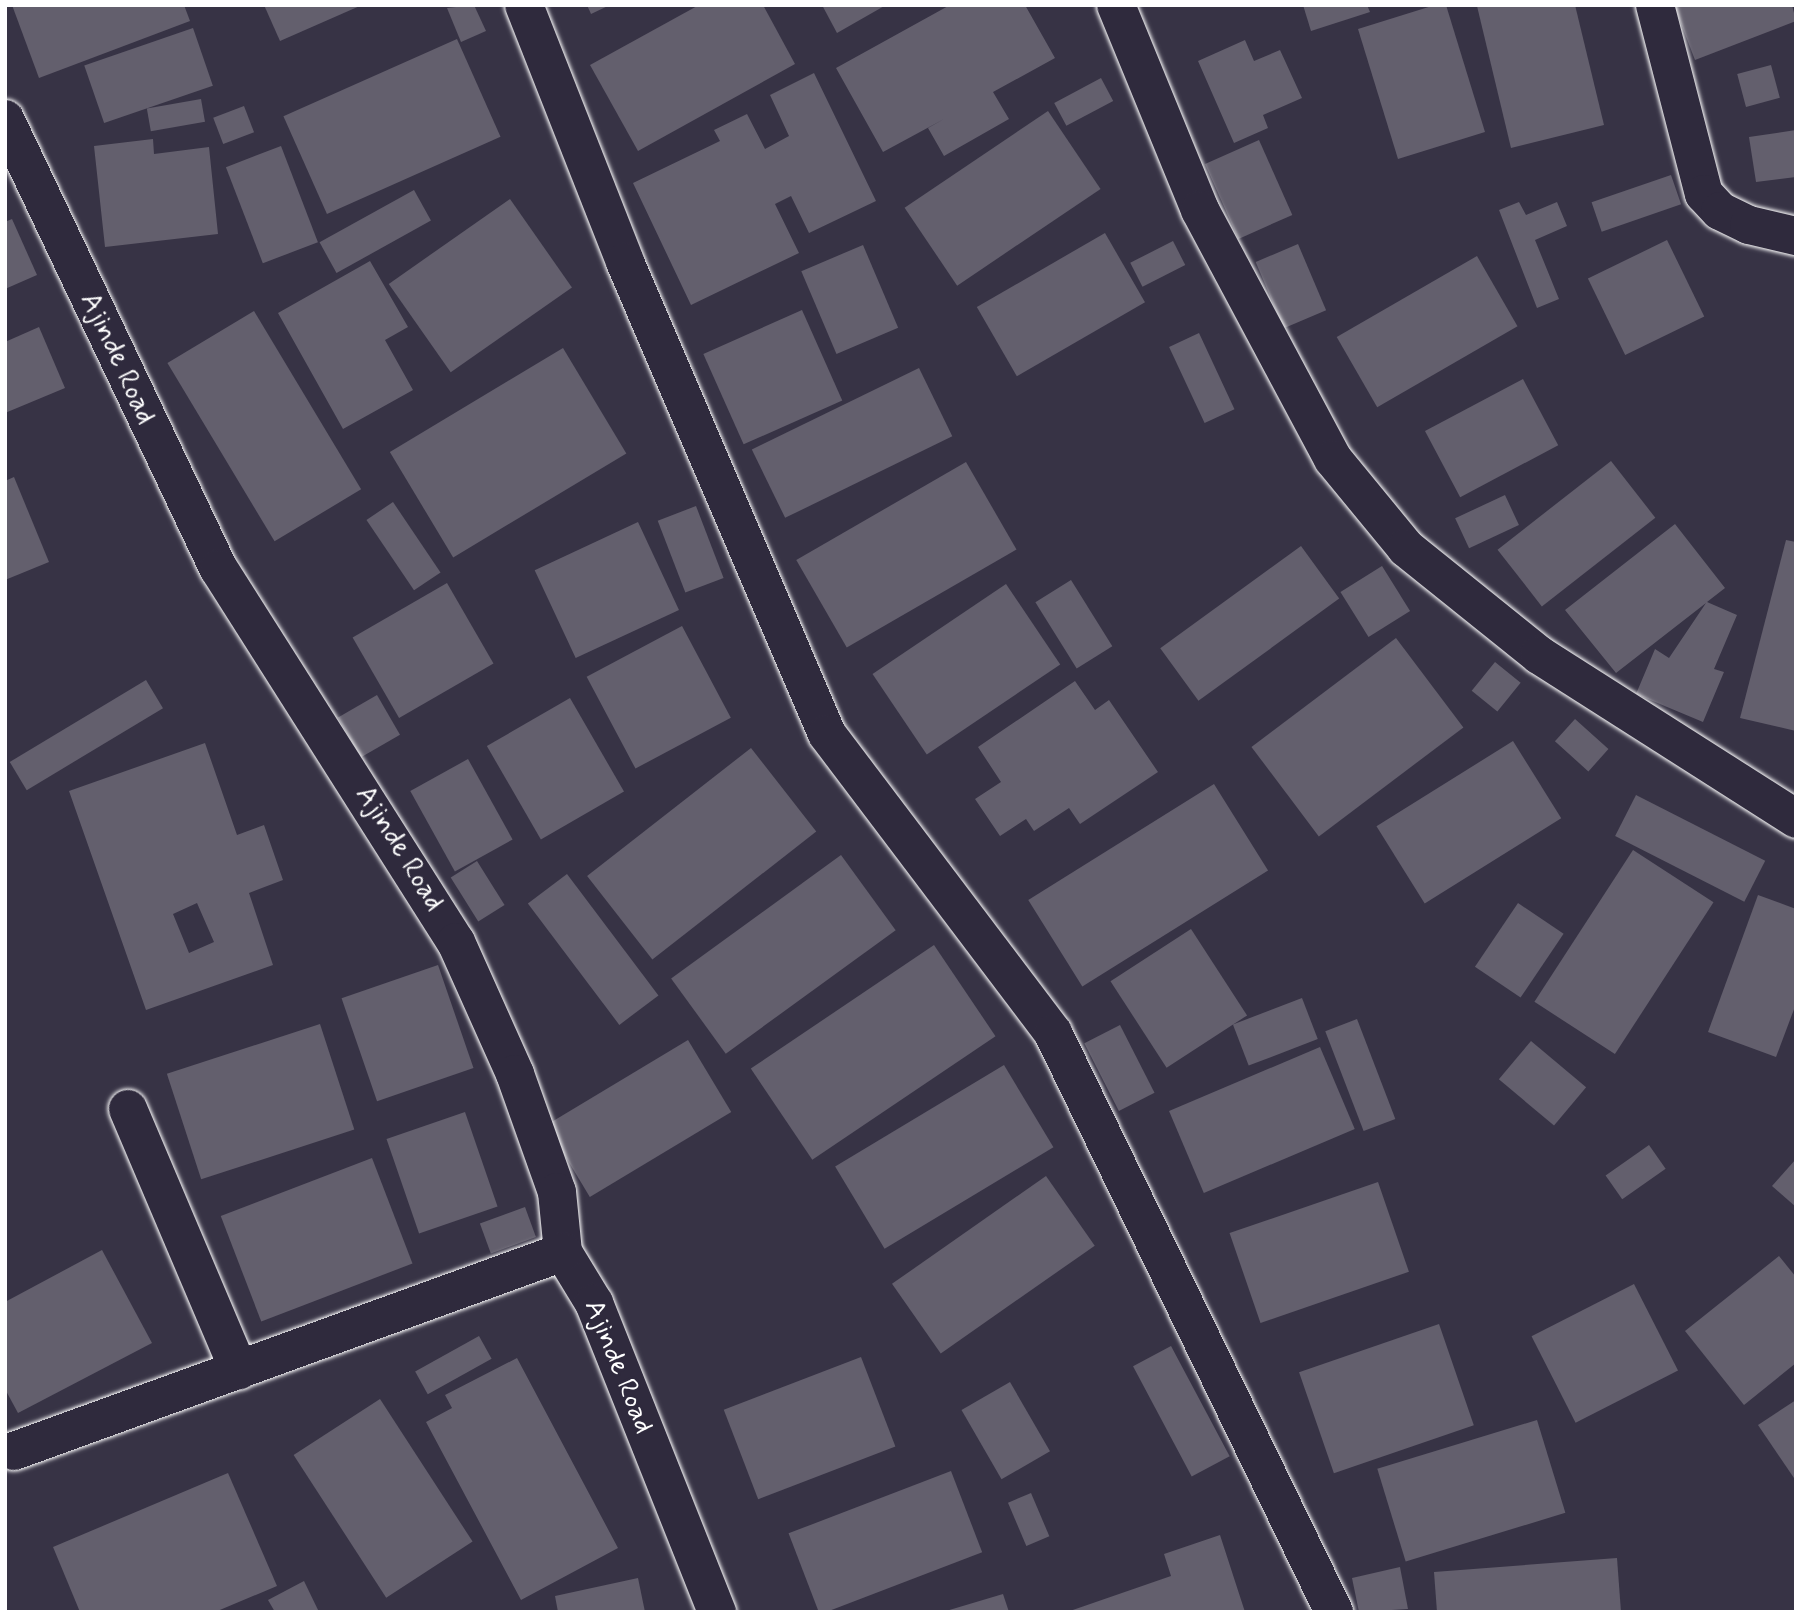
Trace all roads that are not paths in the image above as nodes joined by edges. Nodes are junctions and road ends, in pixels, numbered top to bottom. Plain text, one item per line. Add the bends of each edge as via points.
1 (524, 5) edge
2 (1116, 5) edge
3 (1655, 5) edge
4 (5, 119) edge
5 (1796, 236) edge
6 (1796, 819) edge
7 (128, 1109) dead end
8 (563, 1252) junction
9 (239, 1370) junction
10 (14, 1451) dead end
11 (717, 1612) edge
12 (1334, 1612) edge

1 - 12 street via 827,734 1053,1033
2 - 6 street via 1200,210 1333,460 1390,528 1539,655
3 - 5 street via 1704,194 1740,220
4 - 8 street, Ajinde Road via 219,569 456,942 515,1074 557,1192
7 - 9 street
8 - 9 street
8 - 11 street, Ajinde Road via 594,1303
9 - 10 street

